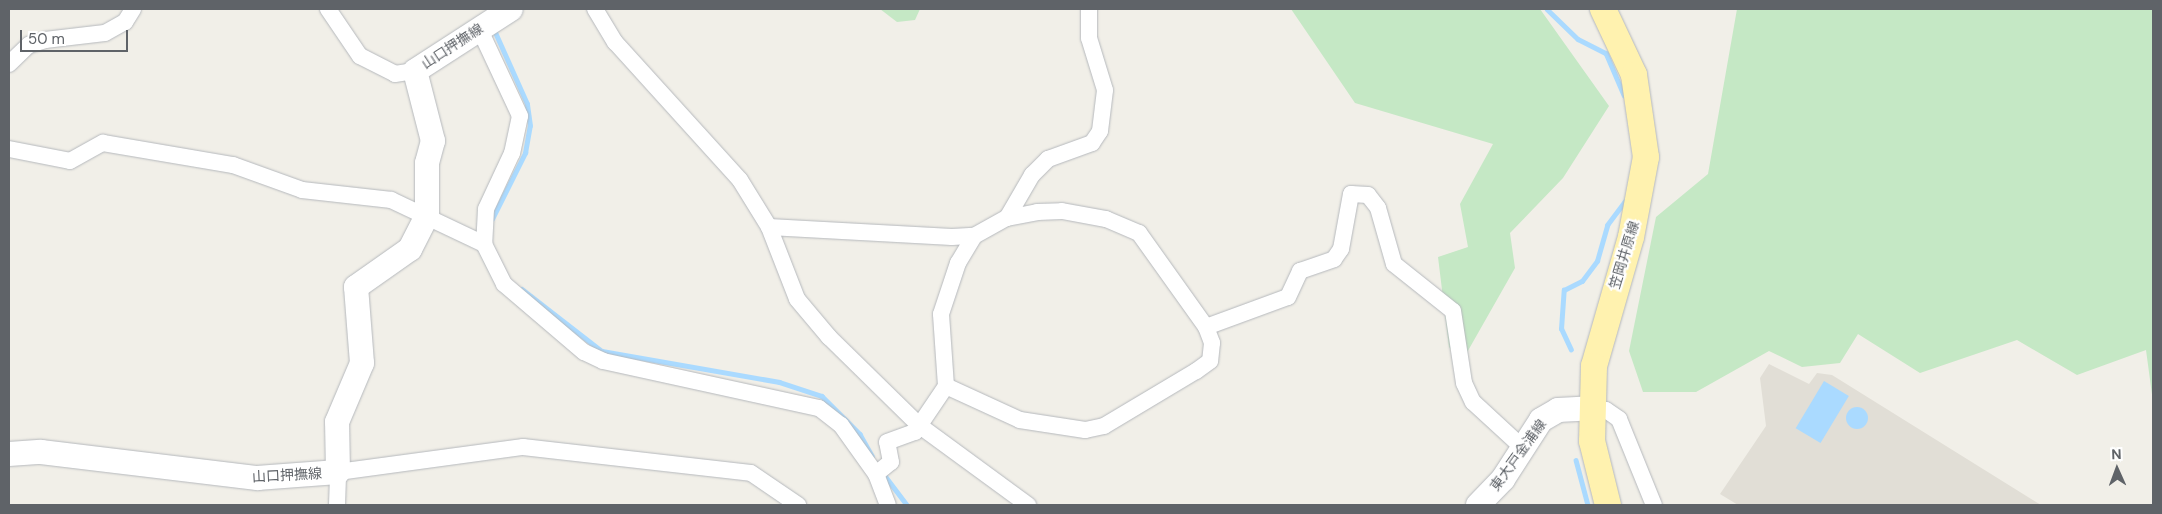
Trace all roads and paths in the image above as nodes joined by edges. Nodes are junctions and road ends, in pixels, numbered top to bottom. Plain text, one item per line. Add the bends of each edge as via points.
1 (133, 9) edge
2 (328, 9) edge
3 (595, 9) edge
4 (1089, 9) edge
5 (1603, 9) edge
6 (492, 20) edge
7 (9, 64) edge
8 (414, 71) junction
9 (9, 150) edge
10 (427, 215) junction
11 (1006, 218) junction
12 (769, 227) junction
13 (974, 236) junction
14 (484, 244) junction
15 (1206, 327) junction
16 (946, 386) junction
17 (1591, 408) junction
18 (920, 426) junction
19 (1522, 446) junction
20 (9, 454) edge
21 (879, 471) junction
22 (338, 472) junction
23 (337, 505) edge
24 (798, 505) edge
25 (888, 505) edge
26 (1028, 505) edge
27 (1478, 505) edge
28 (1608, 505) edge
29 (1654, 505) edge

1 - 7 street via 125,22 104,33 37,43
2 - 8 street via 360,56 395,74
3 - 12 street via 615,42 740,180
4 - 11 street via 1089,38 1104,90 1100,131 1092,143 1048,159 1032,174
5 - 17 main road, 笠岡井原線 via 1634,75 1646,157 1631,237 1599,338
6 - 8 main road, 山口押撫線
6 - 14 street via 520,116 512,153 486,209
8 - 10 main road, 山口押撫線 via 433,141 427,163
9 - 10 street via 70,161 103,143 233,165 302,190 372,196
10 - 14 street
10 - 22 main road, 山口押撫線 via 410,249 356,287 362,363 337,422
11 - 13 street
11 - 15 street via 1062,211 1125,225 1140,233
12 - 13 street via 910,238
12 - 18 street via 797,299 829,337
13 - 16 street via 958,263 941,314
14 - 21 street via 504,284 584,352 627,368 819,408 841,425
15 - 16 street via 1212,343 1210,360 1104,426 1085,430 1020,420
15 - 19 street via 1288,297 1300,271 1334,258 1341,249 1351,194 1368,195 1378,208 1394,264 1453,311 1464,383 1473,402
16 - 18 street
17 - 19 main road, 東大戸金浦線 via 1549,413
17 - 28 main road, 笠岡井原線 via 1592,441
17 - 29 street via 1606,410 1619,419
18 - 21 street via 907,437 887,442 891,462
18 - 26 street
19 - 27 main road, 東大戸金浦線 via 1503,479
20 - 22 main road, 山口押撫線 via 41,452 257,478
21 - 25 street
22 - 23 street
22 - 24 street via 523,447 751,473

